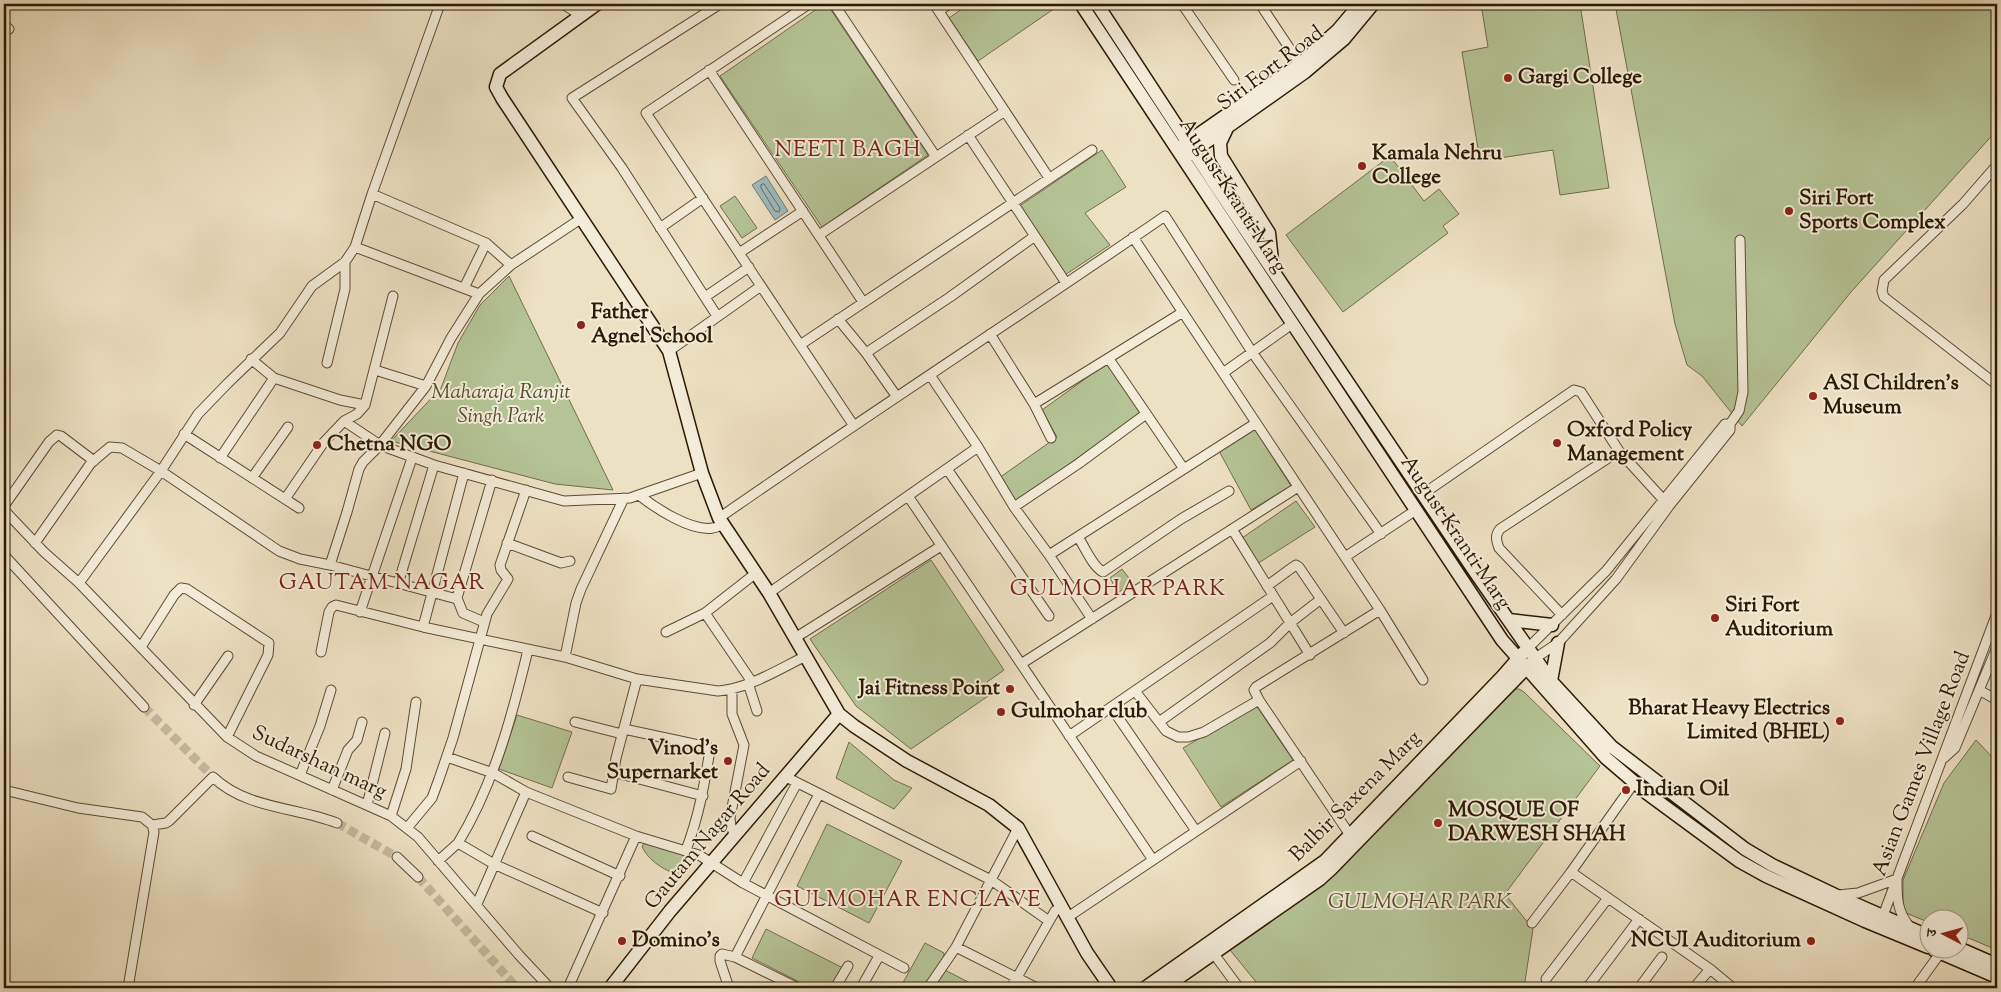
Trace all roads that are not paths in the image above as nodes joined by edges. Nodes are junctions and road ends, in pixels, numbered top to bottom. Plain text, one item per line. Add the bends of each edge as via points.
1 (440, 4) edge
2 (563, 4) edge
3 (597, 4) edge
4 (720, 4) edge
5 (809, 4) edge
6 (834, 4) edge
7 (948, 4) edge
8 (1081, 4) edge
9 (1098, 4) edge
10 (1182, 4) edge
11 (1260, 4) edge
12 (1360, 4) edge
13 (1373, 4) edge
14 (936, 7) edge
15 (580, 15) junction
16 (1300, 64) junction
17 (710, 70) junction
18 (1234, 80) dead end
19 (1005, 111) junction
20 (1227, 128) junction
21 (968, 135) junction
22 (1092, 150) dead end
23 (1186, 150) junction
24 (936, 157) junction
25 (1997, 165) edge
26 (1049, 178) junction
27 (372, 194) junction
28 (703, 198) junction
29 (1013, 202) junction
30 (803, 211) junction
31 (582, 218) junction
32 (660, 228) junction
33 (819, 235) junction
34 (1035, 236) junction
35 (1133, 238) junction
36 (1740, 240) dead end
37 (486, 243) junction
38 (356, 247) junction
39 (739, 253) junction
40 (345, 262) junction
41 (512, 265) junction
42 (749, 268) junction
43 (1274, 272) junction
44 (1066, 283) junction
45 (761, 286) junction
46 (464, 288) junction
47 (479, 294) junction
48 (393, 296) dead end
49 (705, 296) junction
50 (863, 302) junction
51 (1183, 312) junction
52 (717, 316) junction
53 (838, 319) junction
54 (1292, 324) junction
55 (990, 334) junction
56 (800, 344) junction
57 (669, 351) junction
58 (1252, 352) junction
59 (866, 353) junction
60 (252, 359) junction
61 (1109, 359) junction
62 (326, 363) dead end
63 (375, 370) junction
64 (1223, 373) junction
65 (930, 374) junction
66 (274, 378) junction
67 (1997, 385) edge
68 (426, 386) junction
69 (897, 397) junction
70 (1034, 404) junction
71 (365, 405) junction
72 (1146, 414) junction
73 (344, 420) junction
74 (1256, 423) junction
75 (854, 426) junction
76 (288, 427) dead end
77 (184, 434) junction
78 (1051, 438) dead end
79 (380, 445) junction
80 (978, 447) junction
81 (1619, 451) junction
82 (220, 458) junction
83 (412, 458) junction
84 (94, 461) junction
85 (434, 465) junction
86 (947, 469) junction
87 (1184, 469) junction
88 (161, 471) junction
89 (464, 473) junction
90 (702, 473) junction
91 (252, 478) junction
92 (492, 480) junction
93 (1298, 487) junction
94 (526, 490) junction
95 (1229, 490) dead end
96 (640, 494) junction
97 (1423, 494) junction
98 (908, 496) junction
99 (624, 498) junction
100 (285, 499) junction
101 (1666, 503) junction
102 (4, 506) edge
103 (1014, 507) junction
104 (299, 508) dead end
105 (4, 510) edge
106 (1416, 510) junction
107 (721, 521) junction
108 (1232, 529) junction
109 (1381, 534) junction
110 (1078, 537) junction
111 (35, 543) junction
112 (508, 543) junction
113 (942, 546) junction
114 (1049, 555) junction
115 (4, 556) edge
116 (1345, 557) junction
117 (570, 561) dead end
118 (330, 565) junction
119 (756, 573) junction
120 (372, 576) junction
121 (79, 583) junction
122 (398, 584) junction
123 (1267, 586) junction
124 (432, 593) junction
125 (769, 593) junction
126 (1273, 596) junction
127 (1321, 599) junction
128 (457, 600) junction
129 (1380, 610) junction
130 (360, 612) junction
131 (704, 613) junction
132 (1997, 613) edge
133 (1562, 615) junction
134 (1049, 616) dead end
135 (1092, 619) junction
136 (1510, 620) junction
137 (484, 622) junction
138 (1290, 623) junction
139 (1552, 625) junction
140 (423, 627) junction
141 (666, 632) dead end
142 (1344, 632) junction
143 (795, 638) junction
144 (478, 639) junction
145 (1558, 643) junction
146 (141, 647) junction
147 (1997, 647) edge
148 (1528, 648) junction
149 (528, 650) junction
150 (321, 652) dead end
151 (1310, 655) junction
152 (228, 656) dead end
153 (806, 656) junction
154 (564, 657) junction
155 (1526, 662) junction
156 (1021, 664) junction
157 (637, 679) junction
158 (1423, 680) dead end
159 (1551, 681) junction
160 (750, 682) junction
161 (732, 689) junction
162 (331, 690) dead end
163 (1979, 690) junction
164 (1135, 691) junction
165 (1259, 700) junction
166 (1997, 700) edge
167 (416, 702) dead end
168 (194, 705) junction
169 (144, 707) tunnel mouth
170 (1111, 707) junction
171 (757, 711) dead end
172 (839, 714) junction
173 (362, 722) dead end
174 (575, 722) dead end
175 (1159, 722) junction
176 (623, 732) junction
177 (385, 733) dead end
178 (1069, 736) junction
179 (227, 738) junction
180 (447, 757) junction
181 (1942, 760) junction
182 (1301, 761) junction
183 (613, 772) junction
184 (493, 773) junction
185 (300, 775) junction
186 (568, 777) dead end
187 (786, 777) junction
188 (798, 783) junction
189 (1634, 783) junction
190 (4, 790) edge
191 (332, 790) junction
192 (526, 792) junction
193 (819, 794) junction
194 (703, 796) junction
195 (367, 805) junction
196 (391, 816) junction
197 (337, 823) tunnel mouth
198 (152, 825) junction
199 (407, 828) junction
200 (1018, 828) junction
201 (1196, 831) junction
202 (532, 836) dead end
203 (636, 836) junction
204 (735, 836) junction
205 (1353, 840) junction
206 (458, 843) junction
207 (686, 850) junction
208 (397, 857) tunnel mouth
209 (1153, 860) junction
210 (438, 861) junction
211 (712, 862) junction
212 (494, 864) junction
213 (1571, 872) junction
214 (620, 876) junction
215 (418, 877) tunnel mouth
216 (1896, 879) junction
217 (991, 880) junction
218 (743, 883) junction
219 (766, 895) junction
220 (1835, 895) junction
221 (1608, 898) junction
222 (477, 904) junction
223 (1065, 911) junction
224 (603, 913) junction
225 (1638, 919) junction
226 (1049, 921) junction
227 (1881, 921) junction
228 (1532, 923) dead end
229 (1909, 927) junction
230 (1918, 931) edge
231 (1918, 941) edge
232 (956, 947) junction
233 (1211, 950) junction
234 (1968, 952) edge
235 (879, 956) junction
236 (735, 957) junction
237 (1662, 957) dead end
238 (1932, 960) edge
239 (1958, 960) edge
240 (1997, 965) edge
241 (848, 966) dead end
242 (904, 968) dead end
243 (1710, 970) junction
244 (1017, 977) junction
245 (1997, 977) edge
246 (1546, 979) dead end
247 (128, 988) edge
248 (550, 988) edge
249 (568, 988) edge
250 (610, 988) edge
251 (729, 988) edge
252 (798, 988) edge
253 (836, 988) edge
254 (861, 988) edge
255 (928, 988) edge
256 (1011, 988) edge
257 (1037, 988) edge
258 (1111, 988) edge
259 (1145, 988) edge
260 (1164, 988) edge
261 (1239, 988) edge
262 (1587, 988) edge
263 (1638, 988) edge
264 (1694, 988) edge
265 (1733, 988) edge
266 (1916, 988) edge

1 - 27 street
2 - 15 street
3 - 15 street
4 - 32 street via 572,98
5 - 17 street
6 - 24 street
7 - 14 street
8 - 23 street, August Kranti Marg
9 - 23 street, August Kranti Marg
10 - 18 street
11 - 16 street
12 - 16 street, Siri Fort Road via 1338,30
13 - 20 street, Siri Fort Road via 1344,38 1306,72
14 - 19 street
15 - 31 street via 500,74 496,87
16 - 23 street, Siri Fort Road
17 - 28 street via 646,113
17 - 30 street
19 - 21 street
19 - 26 street
20 - 23 street, Siri Fort Road
20 - 43 street via 1220,143 1221,156 1269,233
21 - 24 street
21 - 29 street
22 - 26 street
23 - 43 street, August Kranti Marg
23 - 54 street, August Kranti Marg
24 - 33 street
25 - 67 street via 1963,204 1884,280 1882,291 1884,297
26 - 29 street
27 - 37 street
27 - 38 street
28 - 32 street
28 - 39 street
29 - 34 street
29 - 50 street
30 - 33 street
30 - 39 street
31 - 41 street
31 - 57 street
32 - 49 street
33 - 50 street
34 - 44 street
34 - 59 street
35 - 44 street
35 - 51 street
35 - 58 street via 1164,216
36 - 101 street via 1743,392 1739,411 1730,424 1730,430
37 - 41 street
37 - 46 street
38 - 40 street
38 - 46 street
39 - 42 street
40 - 60 street via 312,286 280,333
40 - 62 street via 345,289
41 - 47 street
42 - 45 street
42 - 49 street
43 - 97 street, August Kranti Marg
44 - 55 street
45 - 52 street
45 - 56 street
46 - 47 street
47 - 68 street
48 - 63 street
49 - 52 street
50 - 53 street
51 - 61 street
51 - 64 street
52 - 57 street
53 - 56 street
53 - 59 street
54 - 58 street
54 - 106 street, August Kranti Marg
55 - 65 street
55 - 70 street
56 - 75 street
57 - 90 street
58 - 64 street
58 - 109 street
59 - 69 street
60 - 66 street
60 - 77 street via 198,414
61 - 70 street
61 - 72 street
63 - 68 street
63 - 71 street
64 - 74 street
65 - 69 street
65 - 80 street
66 - 71 street
66 - 82 street
68 - 79 street
69 - 75 street
70 - 78 street
71 - 73 street via 357,414
72 - 87 street
72 - 103 street
73 - 79 street
73 - 100 street via 324,442
74 - 87 street
74 - 93 street
75 - 107 street
76 - 91 street
77 - 82 street
77 - 88 street
79 - 83 street
79 - 118 street via 359,469
80 - 86 street
80 - 103 street
81 - 97 street via 1581,392 1574,390
81 - 101 street
81 - 133 street via 1497,532 1500,548
82 - 91 street
83 - 85 street
83 - 120 street
84 - 88 street via 110,447 122,448
84 - 102 street via 57,435
84 - 111 street
85 - 89 street
85 - 122 street
86 - 98 street
86 - 134 street
87 - 110 street
88 - 118 street via 279,551
88 - 121 street
89 - 92 street
89 - 124 street
90 - 96 street
90 - 107 street
91 - 100 street
92 - 94 street
92 - 128 street
93 - 108 street
93 - 116 street
94 - 99 street via 564,501
94 - 112 street
95 - 110 street via 1103,572
96 - 99 street
96 - 107 street via 647,502 690,526 713,528
97 - 136 street, August Kranti Marg
98 - 113 street
98 - 125 street
99 - 154 street via 581,589
100 - 104 street
101 - 133 street
101 - 145 street via 1616,579
103 - 114 street
105 - 111 street, Sudarshan marg
106 - 109 street
106 - 155 street, August Kranti Marg via 1502,640
107 - 119 street
108 - 123 street
108 - 135 street
109 - 116 street
110 - 114 street
111 - 121 street, Sudarshan marg
112 - 117 street via 561,563
112 - 137 street via 500,564 508,579
113 - 143 street
113 - 156 street
114 - 135 street
115 - 169 street
116 - 129 street
118 - 120 street
119 - 125 street
119 - 131 street
120 - 122 street
120 - 130 street
121 - 146 street, Sudarshan marg
122 - 124 street
123 - 126 street
123 - 127 street via 1296,566
124 - 128 street
124 - 140 street
125 - 143 street
126 - 138 street
126 - 164 street
127 - 138 street
127 - 142 street
128 - 137 street via 466,615
129 - 142 street
129 - 158 street
130 - 140 street
130 - 150 street via 332,607
131 - 141 street
131 - 160 street
132 - 181 street, Asian Games Village Road
133 - 139 street
135 - 156 street
136 - 139 street
136 - 148 street, August Kranti Marg
137 - 144 street
138 - 151 street
138 - 175 street via 1270,643
139 - 148 street
140 - 144 street
142 - 151 street
143 - 153 street
144 - 149 street
144 - 180 street
145 - 155 street
145 - 159 street
146 - 168 street, Sudarshan marg
146 - 179 street via 174,595 182,588 269,643 268,654
147 - 163 street
148 - 155 street, Balbir Saxena Marg
149 - 154 street
149 - 184 street
151 - 165 street via 1256,687 1254,690
152 - 168 street
153 - 160 street
153 - 172 street
154 - 157 street
155 - 159 street, August Kranti Marg
155 - 189 street, August Kranti Marg via 1606,758
155 - 205 street, Balbir Saxena Marg
156 - 178 street
157 - 161 street via 718,691
157 - 176 street
159 - 220 street, August Kranti Marg via 1612,747 1726,836 1772,865
160 - 161 street
160 - 171 street
161 - 204 street via 732,714 744,745 730,818
162 - 185 street
163 - 166 street
163 - 181 street via 1955,748
164 - 170 street
164 - 175 street
165 - 175 street via 1204,732 1188,737 1178,737 1166,731
165 - 182 street
167 - 196 street via 406,769
168 - 179 street, Sudarshan marg
170 - 178 street
170 - 201 street
172 - 187 street, Gautam Nagar Road
172 - 200 street via 907,761 989,805
173 - 191 street via 357,740 348,750
174 - 176 street
176 - 183 street
176 - 194 street via 708,747
177 - 195 street
178 - 209 street
179 - 185 street, Sudarshan marg via 256,756
180 - 184 street
180 - 199 street via 432,798
181 - 216 street, Asian Games Village Road
182 - 201 street
182 - 205 street
183 - 186 street via 611,789
183 - 194 street
184 - 192 street
184 - 206 street
185 - 191 street, Sudarshan marg
187 - 188 street
187 - 204 street, Gautam Nagar Road
188 - 193 street
188 - 218 street
189 - 213 street
189 - 227 street, August Kranti Marg via 1739,861 1766,876
190 - 198 street via 78,808 142,817
191 - 195 street, Sudarshan marg
192 - 203 street
192 - 212 street
193 - 217 street
193 - 219 street
194 - 207 street
195 - 196 street, Sudarshan marg
196 - 199 street, Sudarshan marg
197 - 198 street via 246,798 213,777 169,821
198 - 247 street via 154,832
199 - 210 street, Sudarshan marg
200 - 217 street
200 - 223 street
201 - 209 street
202 - 214 street
203 - 207 street
203 - 214 street
204 - 211 street, Gautam Nagar Road
205 - 233 street, Balbir Saxena Marg
206 - 210 street
206 - 212 street
207 - 211 street
208 - 215 street
209 - 223 street
210 - 222 street, Sudarshan marg
211 - 218 street
211 - 250 street, Gautam Nagar Road
212 - 222 street
212 - 224 street
213 - 221 street
213 - 228 street
214 - 224 street
216 - 220 street via 1858,893
216 - 227 street, Asian Games Village Road
216 - 229 street via 1897,906
217 - 226 street
217 - 232 street
218 - 219 street
219 - 235 street
219 - 236 street
220 - 227 street, August Kranti Marg
221 - 225 street
221 - 246 street
222 - 248 street, Sudarshan marg
223 - 226 street via 1054,911
223 - 258 street via 1087,953
224 - 249 street
225 - 243 street
225 - 262 street
226 - 244 street
227 - 229 street, August Kranti Marg
227 - 231 street, August Kranti Marg
229 - 230 street, August Kranti Marg
232 - 244 street
232 - 255 street
233 - 259 street, Balbir Saxena Marg
233 - 260 street, Balbir Saxena Marg
233 - 261 street
234 - 240 street
235 - 242 street
235 - 254 street
236 - 251 street via 724,954 719,958
236 - 252 street
237 - 263 street
238 - 266 street
239 - 245 street
241 - 253 street
243 - 264 street
243 - 265 street
244 - 256 street
244 - 257 street

